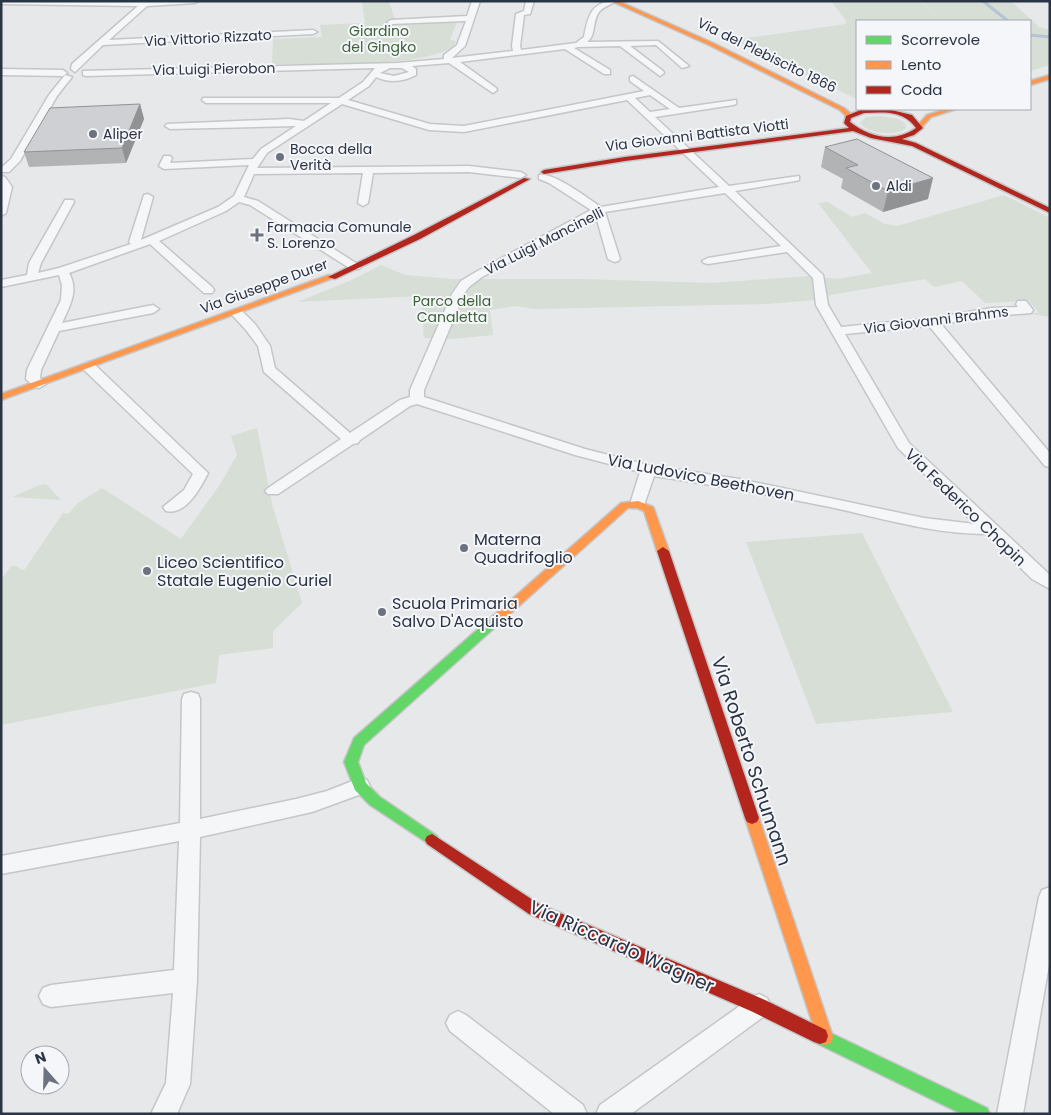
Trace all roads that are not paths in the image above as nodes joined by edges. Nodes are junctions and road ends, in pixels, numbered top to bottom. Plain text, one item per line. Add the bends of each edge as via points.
1 (195, 1) edge
2 (476, 1) edge
3 (530, 1) edge
4 (613, 1) edge
5 (626, 1) edge
6 (1, 2) edge
7 (147, 3) edge
8 (471, 18) junction
9 (391, 22) dead end
10 (313, 32) dead end
11 (102, 43) junction
12 (578, 45) junction
13 (624, 45) junction
14 (461, 46) junction
15 (567, 47) junction
16 (518, 53) junction
17 (459, 61) junction
18 (397, 65) junction
19 (343, 66) junction
20 (685, 66) dead end
21 (75, 69) junction
22 (1050, 71) edge
23 (1, 72) edge
24 (375, 72) junction
25 (607, 72) dead end
26 (86, 73) junction
27 (660, 73) dead end
28 (411, 74) junction
29 (65, 75) junction
30 (1031, 77) edge
31 (1050, 77) edge
32 (395, 78) junction
33 (633, 79) dead end
34 (1031, 83) edge
35 (493, 90) dead end
36 (652, 92) junction
37 (351, 93) junction
38 (629, 97) junction
39 (206, 100) dead end
40 (338, 101) junction
41 (733, 102) dead end
42 (856, 106) edge
43 (870, 110) edge
44 (921, 110) edge
45 (950, 110) edge
46 (678, 111) junction
47 (891, 112) junction
48 (650, 115) junction
49 (848, 117) junction
50 (306, 124) junction
51 (170, 126) dead end
52 (920, 127) junction
53 (853, 129) junction
54 (886, 138) junction
55 (688, 151) junction
56 (167, 158) dead end
57 (252, 167) junction
58 (370, 169) junction
59 (2, 175) edge
60 (544, 175) junction
61 (524, 177) junction
62 (795, 178) dead end
63 (728, 190) junction
64 (148, 197) dead end
65 (238, 198) junction
66 (69, 202) dead end
67 (1050, 202) edge
68 (363, 203) dead end
69 (599, 210) junction
70 (1050, 212) edge
71 (1, 213) edge
72 (152, 240) junction
73 (139, 245) junction
74 (790, 248) junction
75 (614, 260) dead end
76 (708, 261) dead end
77 (355, 267) junction
78 (62, 271) junction
79 (34, 278) junction
80 (1, 284) edge
81 (208, 290) dead end
82 (458, 294) joint
83 (1022, 304) dead end
84 (153, 309) dead end
85 (237, 313) junction
86 (932, 322) junction
87 (54, 328) junction
88 (837, 331) junction
89 (88, 366) junction
90 (39, 384) junction
91 (1, 397) edge
92 (417, 399) junction
93 (353, 440) junction
94 (1050, 463) edge
95 (648, 470) junction
96 (273, 491) dead end
97 (638, 504) junction
98 (171, 508) dead end
99 (990, 529) junction
100 (1050, 583) edge
101 (191, 699) dead end
102 (360, 786) junction
103 (190, 830) junction
104 (1, 865) edge
105 (1050, 897) edge
106 (186, 980) junction
107 (51, 996) dead end
108 (759, 1006) junction
109 (458, 1023) dead end
110 (825, 1036) junction
111 (164, 1114) edge
112 (574, 1114) edge
113 (609, 1114) edge
114 (980, 1114) edge
115 (1010, 1114) edge

1 - 7 street
2 - 8 street
3 - 16 street via 527,12 520,14
4 - 12 street via 597,9 592,16 588,38
4 - 49 street, Via del Plebiscito 1866 via 711,44 842,108
5 - 42 street, Via del Plebiscito 1866 via 714,38
6 - 7 street
7 - 11 street
8 - 9 street
8 - 14 street
10 - 11 street, Via Vittorio Rizzato
11 - 21 street
12 - 13 street
12 - 15 street
13 - 20 street via 658,43
13 - 27 street
14 - 17 street
14 - 17 street via 447,57
15 - 16 street
15 - 25 street
16 - 17 street
17 - 18 street
17 - 28 street
17 - 35 street
18 - 19 street, Via Luigi Pierobon
18 - 24 street
18 - 28 street via 412,69
19 - 24 street, Via Luigi Pierobon via 362,67
19 - 26 street, Via Luigi Pierobon
21 - 26 street
21 - 29 street
22 - 30 street
23 - 29 street
24 - 32 street, Via Luigi Pierobon via 384,78
24 - 37 street via 366,84
26 - 29 street
28 - 32 street
29 - 59 street via 15,161
31 - 34 street
32 - 37 street
33 - 36 street
36 - 38 street
36 - 46 street
37 - 40 street
38 - 40 street via 464,130 429,127
38 - 48 street, Via Federico Chopin
39 - 40 street
40 - 50 street
41 - 46 street
43 - 47 street
43 - 49 street
44 - 47 street
45 - 52 street via 921,121
46 - 48 street
47 - 52 street via 913,119
48 - 55 street, Via Federico Chopin
49 - 53 street via 847,123
50 - 51 street
50 - 57 street via 264,151
52 - 54 street via 905,137
52 - 67 street via 926,139 934,145
53 - 54 street
53 - 55 street, Via Giovanni Battista Viotti
54 - 70 street via 914,144
55 - 60 street, Via Giovanni Battista Viotti
55 - 63 street, Via Federico Chopin
56 - 57 street, Via Giovanni Battista Viotti via 164,166
57 - 58 street, Via Giovanni Battista Viotti
57 - 65 street
58 - 61 street, Via Giovanni Battista Viotti via 482,169
58 - 68 street
59 - 71 street via 7,187
60 - 61 street, Via Giovanni Battista Viotti via 529,170 523,172
60 - 69 street
61 - 77 street, Via Giuseppe Durer via 417,237
62 - 63 street, Via Luigi Mancinelli
63 - 69 street, Via Luigi Mancinelli
63 - 74 street, Via Federico Chopin
64 - 73 street via 135,242
65 - 72 street via 222,209
65 - 77 street via 254,203
66 - 79 street via 35,263
69 - 75 street
69 - 82 street, Via Luigi Mancinelli via 478,275
72 - 73 street
72 - 81 street
73 - 78 street
74 - 76 street
74 - 88 street, Via Federico Chopin via 819,277 822,306
77 - 85 street, Via Giuseppe Durer
78 - 79 street
78 - 87 street via 69,287 67,300
79 - 80 street
82 - 92 street via 417,390
83 - 86 street, Via Giovanni Brahms via 1027,310
84 - 87 street
85 - 89 street, Via Giuseppe Durer
85 - 93 street via 264,346 269,369
86 - 88 street, Via Giovanni Brahms
86 - 94 street
87 - 90 street via 34,370 33,379
88 - 99 street, Via Federico Chopin via 903,446
89 - 90 street, Via Giuseppe Durer
89 - 98 street via 201,473 190,493
90 - 91 street, Via Giuseppe Durer
92 - 93 street via 405,403
92 - 95 street, Via Ludovico Beethoven via 580,452
93 - 96 street
95 - 97 street
95 - 99 street, Via Ludovico Beethoven via 785,493 924,523
97 - 102 street via 625,505 619,510 359,742 351,762
97 - 110 street, Via Roberto Schumann via 649,509 654,522
99 - 100 street, Via Federico Chopin
101 - 103 street
102 - 103 street via 324,802
102 - 108 street, Via Riccardo Wagner via 375,801 534,909
103 - 104 street
103 - 106 street
105 - 115 street
106 - 107 street
106 - 111 street via 178,1084
108 - 110 street, Via Riccardo Wagner
108 - 113 street
109 - 112 street
110 - 114 street, Via Riccardo Wagner

